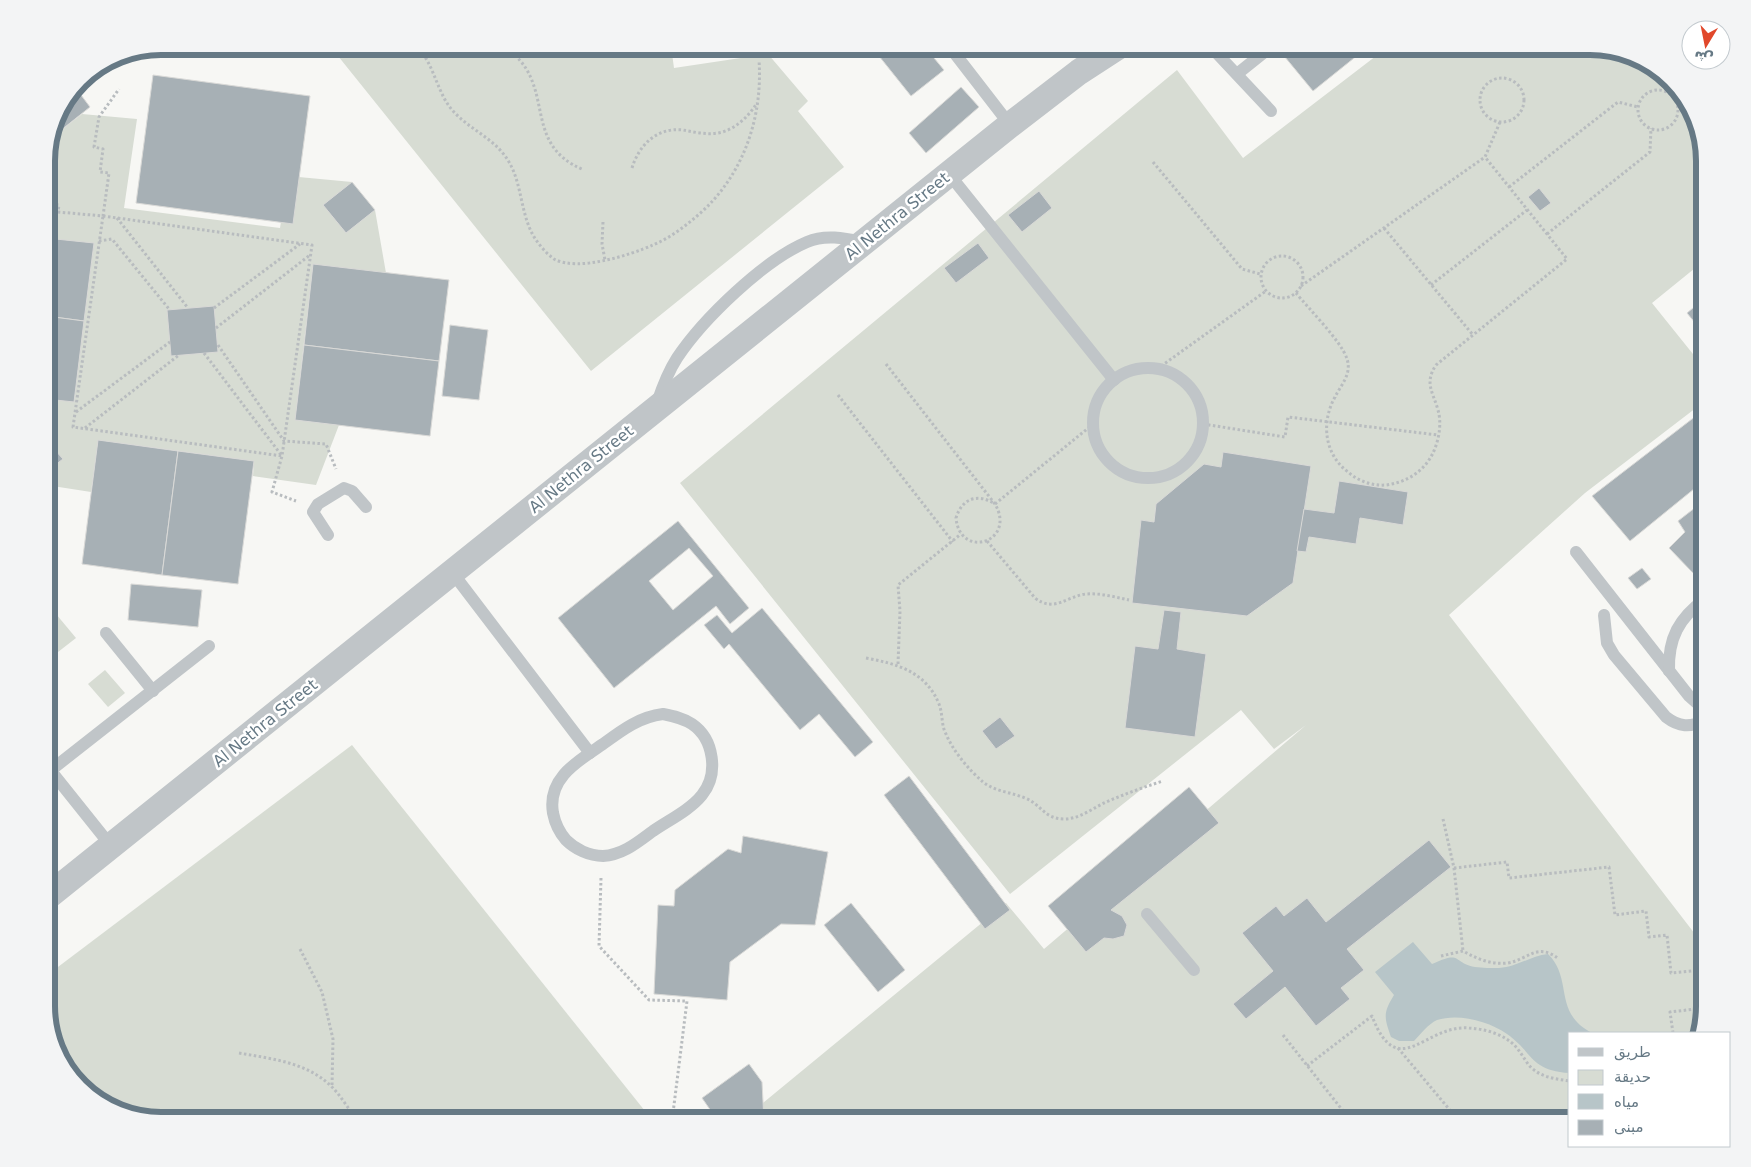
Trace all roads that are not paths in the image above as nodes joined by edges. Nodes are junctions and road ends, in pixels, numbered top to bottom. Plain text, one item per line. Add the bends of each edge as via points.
1 (956, 55) edge
2 (1105, 55) edge
3 (1219, 55) edge
4 (1261, 55) edge
5 (1237, 74) junction
6 (1271, 111) dead end
7 (1010, 125) junction
8 (949, 174) junction
9 (865, 243) junction
10 (1114, 380) junction
11 (654, 411) junction
12 (366, 507) dead end
13 (328, 535) dead end
14 (1576, 552) dead end
15 (452, 572) junction
16 (1696, 607) edge
17 (1604, 615) dead end
18 (106, 633) dead end
19 (210, 646) dead end
20 (1669, 670) junction
21 (153, 690) junction
22 (1696, 702) edge
23 (1696, 724) edge
24 (590, 753) junction
25 (55, 767) edge
26 (55, 779) edge
27 (111, 846) junction
28 (55, 891) edge
29 (1147, 914) dead end
30 (1194, 970) dead end

1 - 7 lane
2 - 7 street, Al Nethra Street
3 - 5 lane
4 - 5 lane
5 - 6 lane
7 - 8 street, Al Nethra Street
8 - 9 street, Al Nethra Street
8 - 10 lane
9 - 11 street, Al Nethra Street
9 - 11 lane via 837,236 808,241 754,274 677,358
10 - 10 lane via 1097,400 1092,425 1102,454 1112,466 1140,478 1156,478 1184,465 1201,439 1201,408 1195,394 1172,373 1156,369 1134,370
11 - 15 street, Al Nethra Street
12 - 13 lane via 352,491 344,488 315,508 315,516
14 - 20 lane
15 - 24 lane
15 - 27 street, Al Nethra Street
16 - 20 lane via 1680,622 1672,637
17 - 23 lane via 1607,643 1614,655 1666,717 1684,726
18 - 21 lane
19 - 21 lane
20 - 22 lane
21 - 25 lane
24 - 24 lane via 647,716 663,714 678,717 692,724 710,750 710,782 691,805 631,847 617,854 586,853 572,846 561,834 554,820 552,804 554,789 562,775
26 - 27 lane
27 - 28 street, Al Nethra Street
29 - 30 lane

